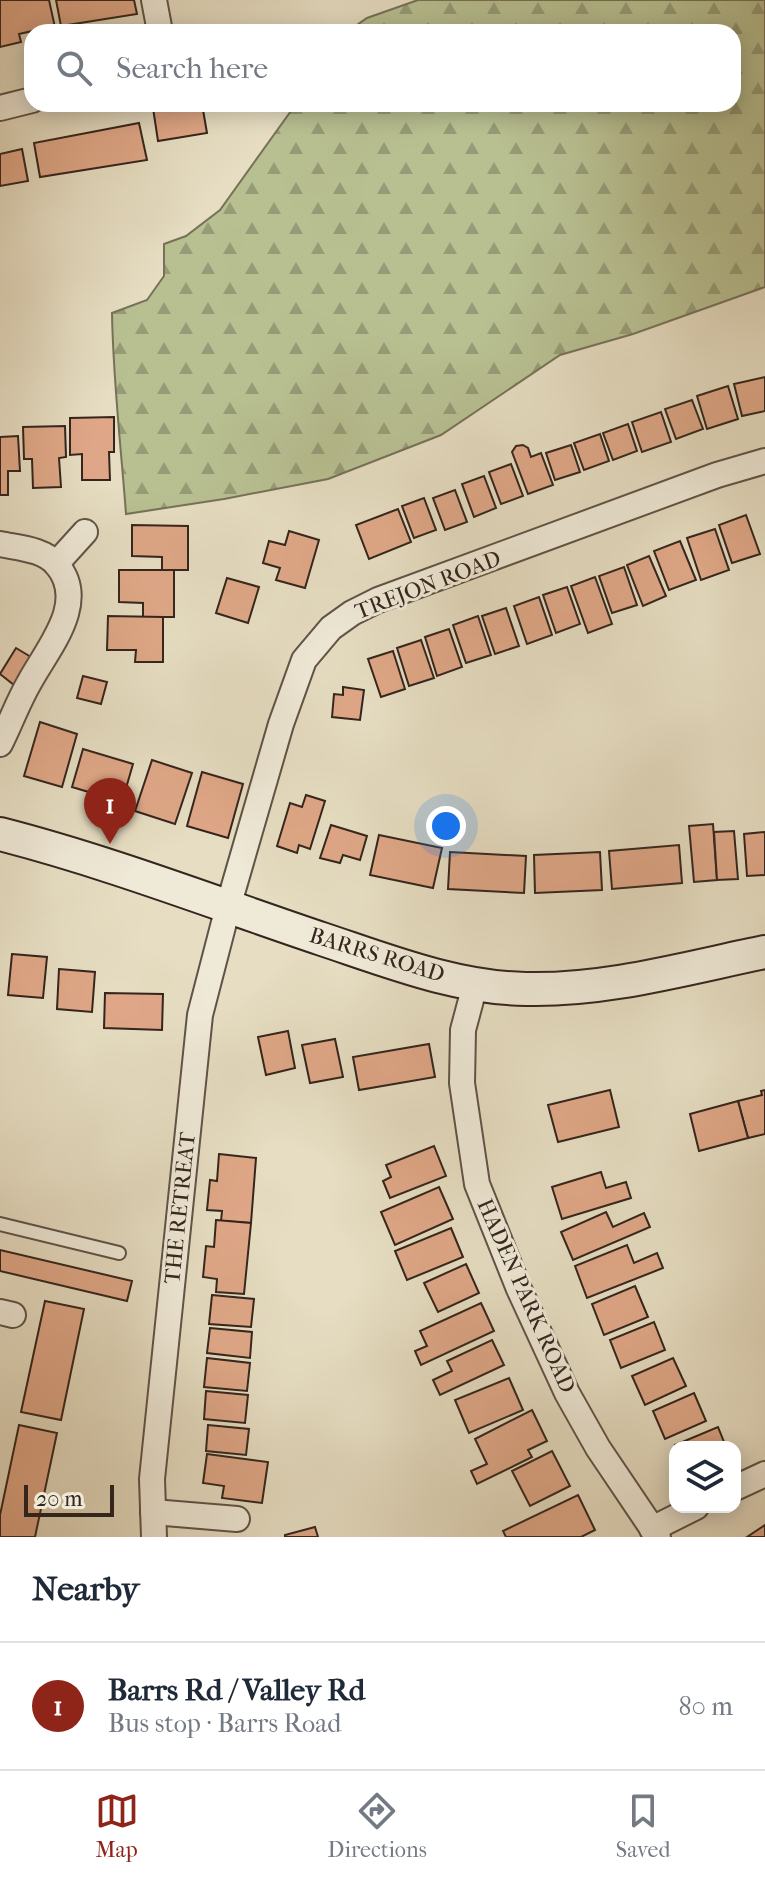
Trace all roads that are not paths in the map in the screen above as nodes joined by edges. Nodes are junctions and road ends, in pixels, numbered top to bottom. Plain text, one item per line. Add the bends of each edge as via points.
1 (154, 0) edge
2 (158, 24) edge
3 (24, 102) edge
4 (0, 108) edge
5 (765, 461) edge
6 (85, 532) dead end
7 (0, 544) edge
8 (56, 564) junction
9 (0, 744) edge
10 (0, 834) edge
11 (228, 907) junction
12 (765, 952) edge
13 (475, 985) junction
14 (0, 1224) edge
15 (119, 1253) dead end
16 (765, 1474) edge
17 (741, 1485) edge
18 (153, 1512) junction
19 (687, 1513) edge
20 (237, 1519) dead end
21 (655, 1533) edge
22 (154, 1537) edge

1 - 2 street
3 - 4 street
5 - 11 street, TREJON ROAD via 378,600 331,628 304,660
6 - 8 street
7 - 8 street via 41,553
8 - 9 street via 66,580 64,624
10 - 11 street, BARRS ROAD via 80,854
11 - 13 street, BARRS ROAD
11 - 18 street, THE RETREAT via 200,1015 152,1479
12 - 13 street, BARRS ROAD via 612,983 528,990
13 - 21 street, HADEN PARK ROAD via 463,1030 462,1083 477,1184 567,1393
14 - 15 lane
16 - 17 street
18 - 20 street
18 - 22 street, THE RETREAT
19 - 21 street

